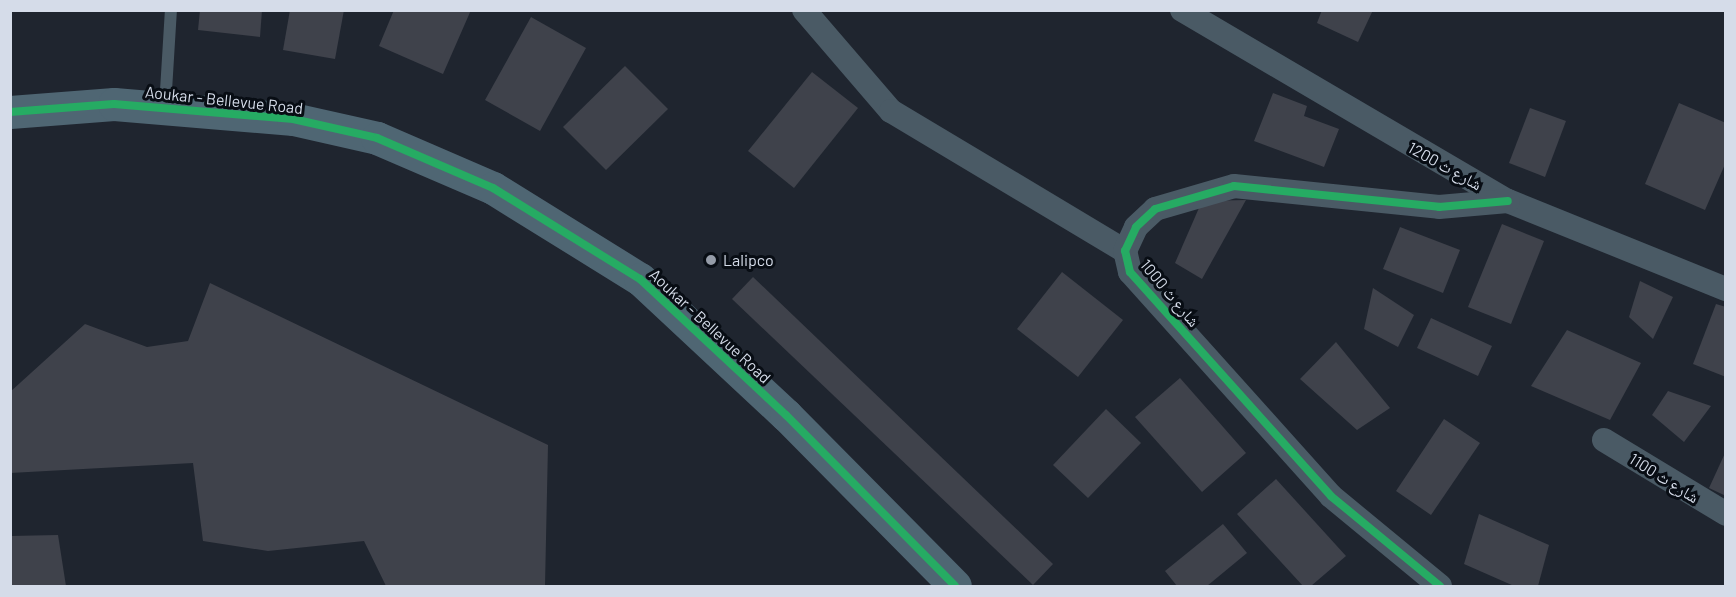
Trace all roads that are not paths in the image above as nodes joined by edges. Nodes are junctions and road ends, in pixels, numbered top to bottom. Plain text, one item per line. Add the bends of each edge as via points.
1 (171, 10) edge
2 (804, 10) edge
3 (1182, 10) edge
4 (165, 107) junction
5 (10, 112) edge
6 (1508, 201) junction
7 (1125, 251) junction
8 (1725, 288) edge
9 (1604, 440) dead end
10 (1725, 514) edge
11 (956, 586) edge
12 (1440, 586) edge

1 - 4 lane
2 - 7 street via 891,111
3 - 6 street, شارع ث 1200
4 - 5 street, Aoukar - Bellevue Road via 68,104
4 - 11 street, Aoukar - Bellevue Road via 293,119 377,138 493,188 579,236 640,279 695,329
6 - 7 street, شارع ث 1000 via 1439,207 1233,186 1155,209 1136,227
6 - 8 street, شارع ث 1200
7 - 12 street, شارع ث 1000 via 1130,272 1331,496
9 - 10 street, شارع ث 1100

